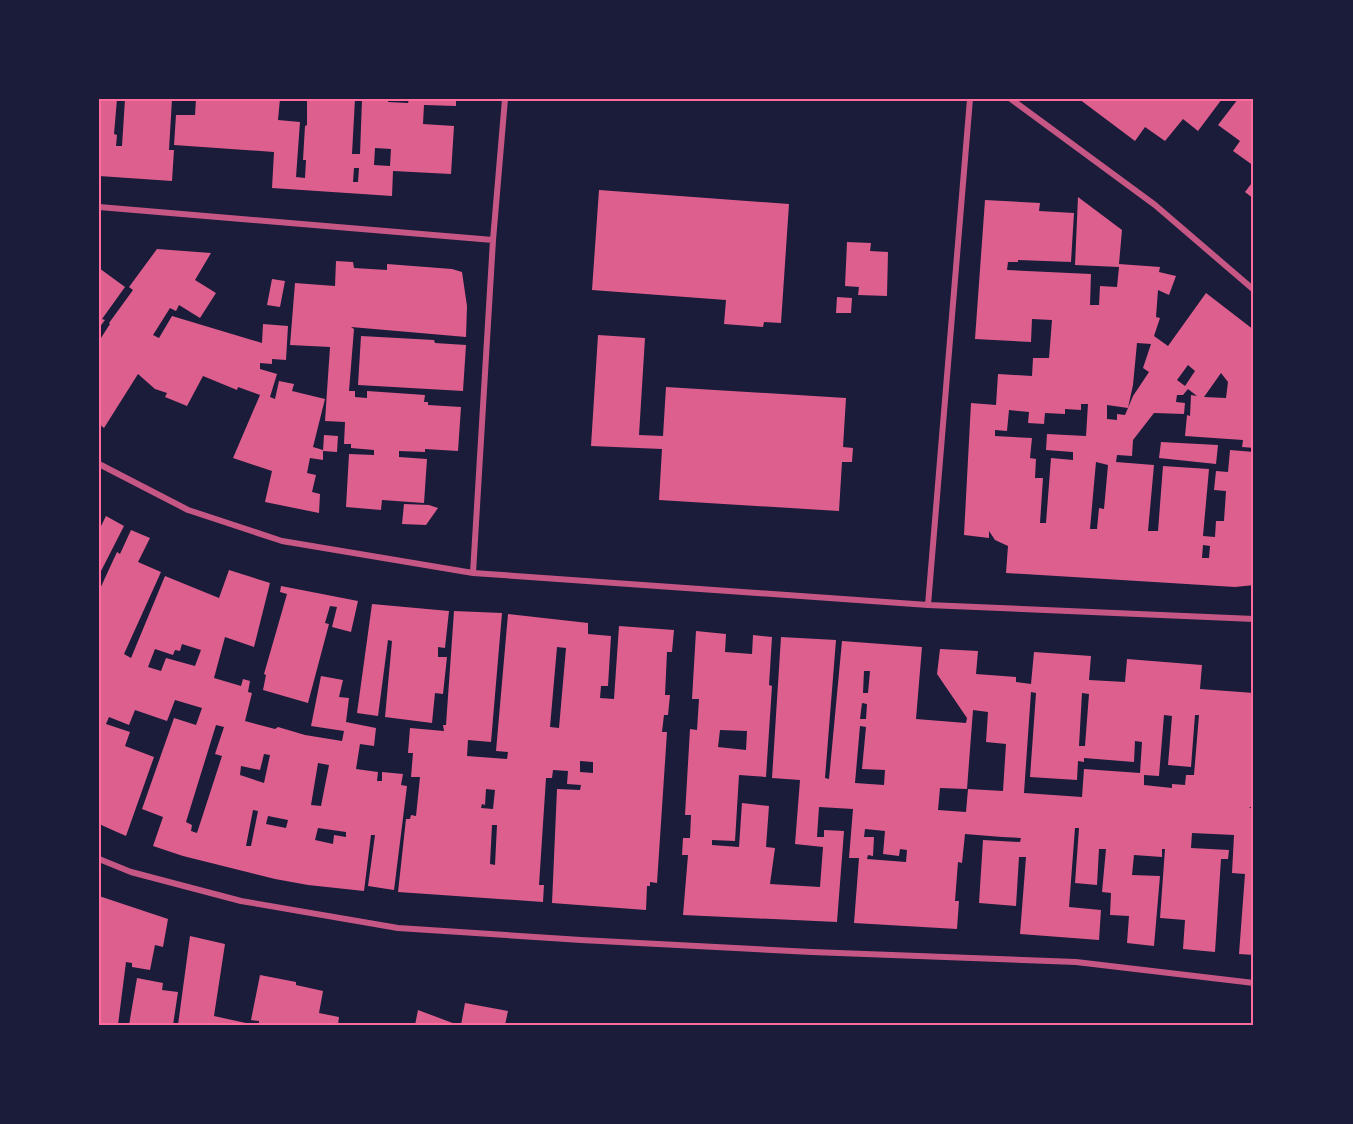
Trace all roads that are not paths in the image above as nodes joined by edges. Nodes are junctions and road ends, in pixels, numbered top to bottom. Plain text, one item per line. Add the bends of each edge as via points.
1 (505, 99) edge
2 (970, 99) edge
3 (1011, 99) edge
4 (99, 207) edge
5 (493, 240) junction
6 (1254, 290) edge
7 (99, 464) edge
8 (473, 573) junction
9 (928, 605) junction
10 (1254, 619) edge
11 (99, 859) edge
12 (1254, 983) edge

1 - 5 street
2 - 9 street
3 - 6 street via 1155,205
4 - 5 street
5 - 8 street
7 - 8 street via 188,510 282,541
8 - 9 street
9 - 10 street
11 - 12 street via 131,872 241,901 398,928 685,946 1076,962

